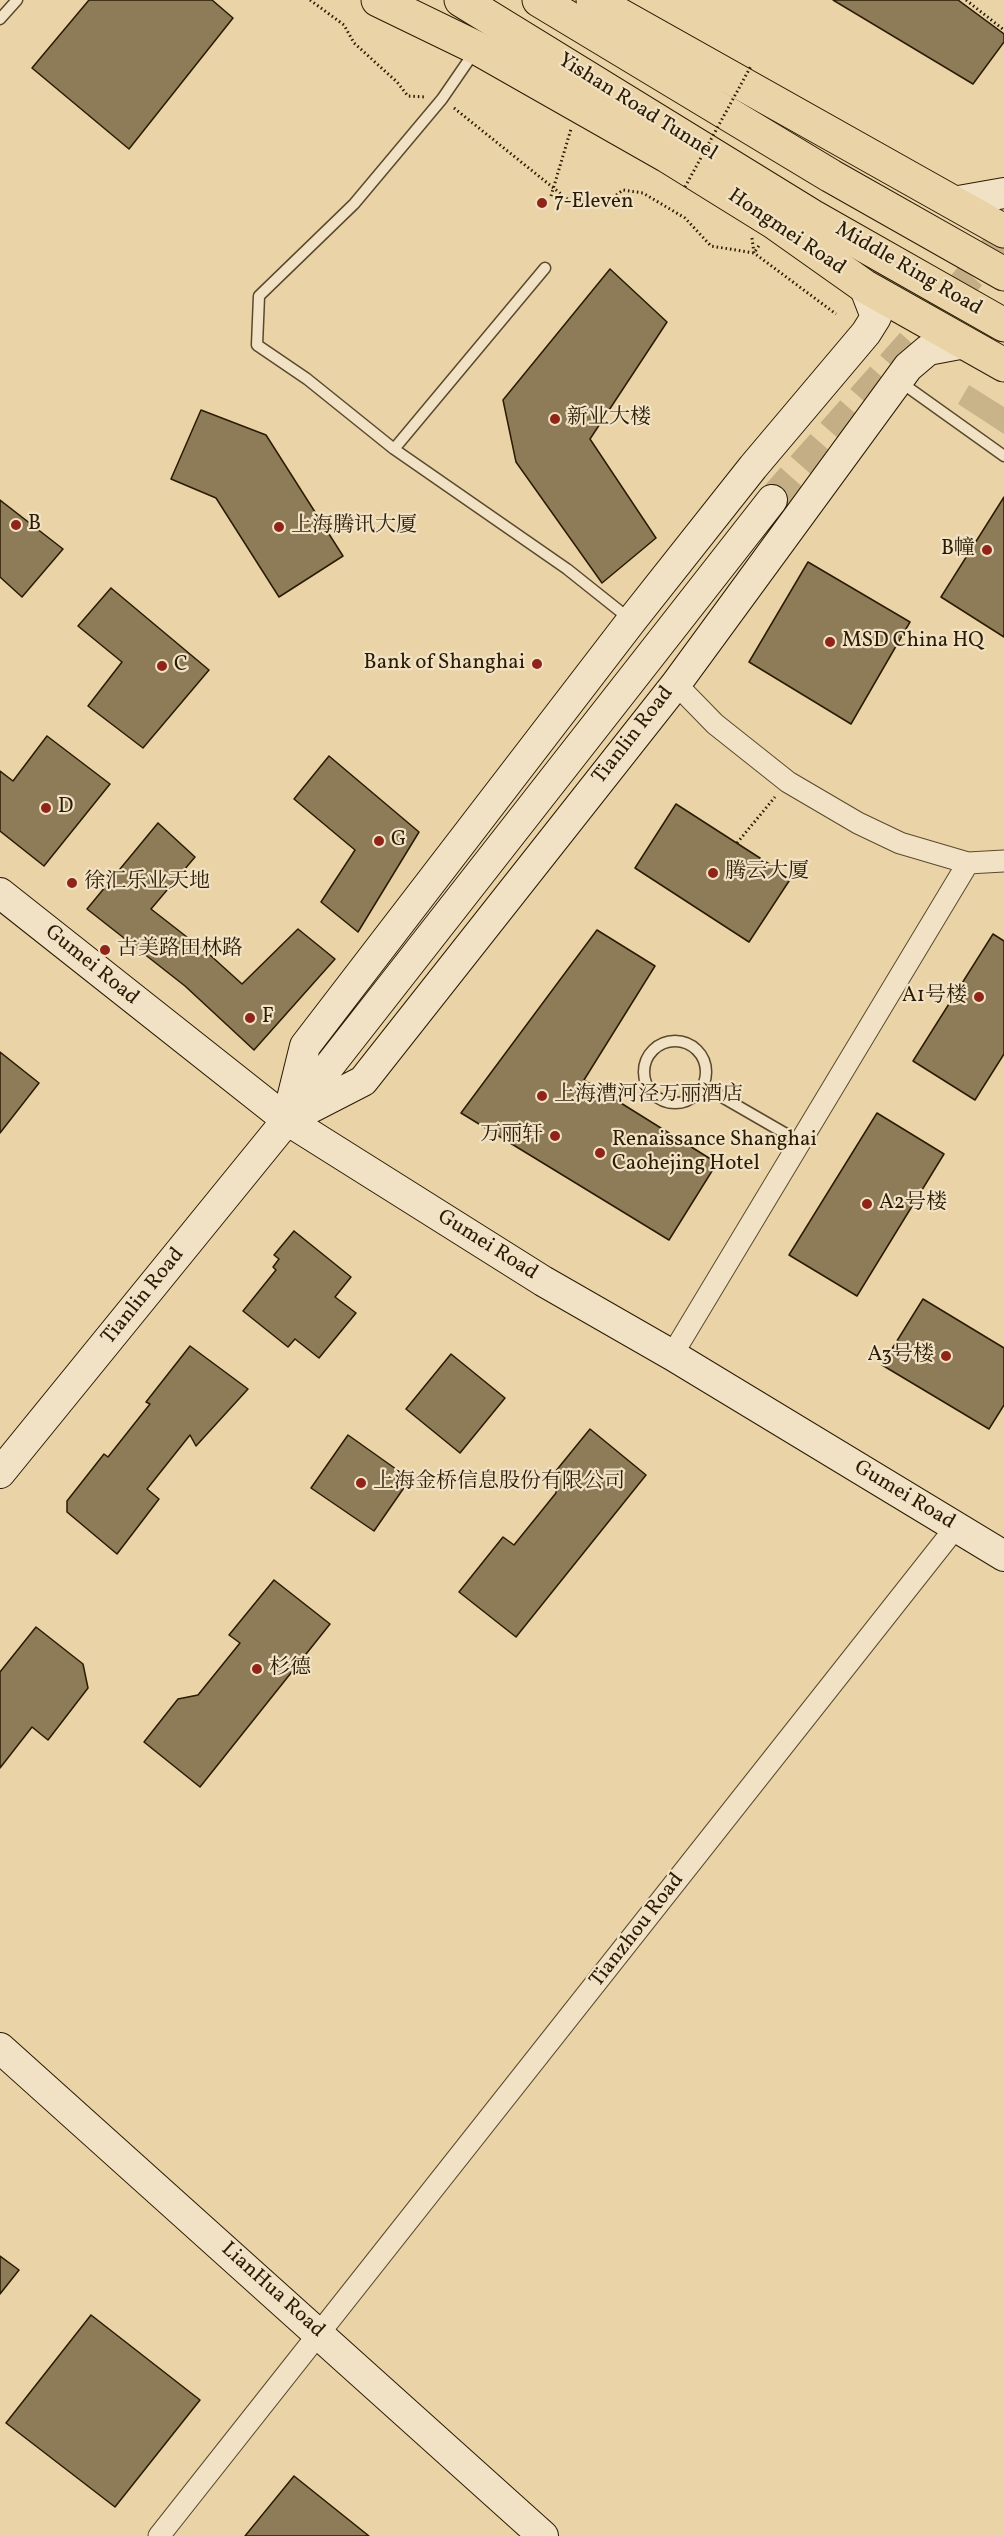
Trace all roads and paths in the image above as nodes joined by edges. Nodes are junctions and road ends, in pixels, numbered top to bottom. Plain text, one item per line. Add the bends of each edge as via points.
1 (17, 0) edge
2 (310, 0) edge
3 (378, 0) edge
4 (461, 0) edge
5 (538, 0) edge
6 (593, 0) edge
7 (966, 0) edge
8 (0, 19) edge
9 (1004, 30) edge
10 (477, 48) junction
11 (751, 66) dead end
12 (442, 99) junction
13 (573, 121) dead end
14 (831, 176) joint
15 (685, 187) dead end
16 (553, 189) junction
17 (1004, 193) edge
18 (551, 196) dead end
19 (953, 202) junction
20 (812, 216) joint
21 (775, 223) junction
22 (1004, 231) edge
23 (753, 253) junction
24 (545, 268) dead end
25 (1004, 274) edge
26 (864, 286) junction
27 (836, 314) dead end
28 (1004, 325) edge
29 (965, 343) junction
30 (1004, 365) edge
31 (899, 380) junction
32 (394, 449) junction
33 (1004, 456) edge
34 (753, 467) junction
35 (772, 500) tunnel mouth
36 (809, 504) junction
37 (632, 620) junction
38 (676, 684) junction
39 (788, 782) junction
40 (737, 843) dead end
41 (1004, 861) edge
42 (968, 863) junction
43 (0, 892) edge
44 (703, 1086) junction
45 (287, 1120) junction
46 (800, 1142) junction
47 (672, 1355) junction
48 (0, 1473) edge
49 (956, 1527) junction
50 (1004, 1556) edge
51 (0, 2048) edge
52 (320, 2334) junction
53 (159, 2536) edge
54 (543, 2536) edge

1 - 8 lane
2 - 12 path via 345,25 354,43 408,96
3 - 10 main road, Hongmei Road
4 - 20 main road, Yishan Road Tunnel
5 - 14 main road, Yishan Road Tunnel
6 - 19 main road
7 - 9 path
10 - 12 lane
10 - 21 main road, Hongmei Road via 667,156
11 - 15 path, bridge
12 - 16 path via 537,172
12 - 32 lane via 354,204 259,296 257,345 307,379
13 - 16 path
14 - 25 main road, Middle Ring Road
16 - 18 path
16 - 23 path via 571,202 606,203 623,190 643,193 685,218 711,246
17 - 19 street
19 - 22 main road
20 - 28 main road, Middle Ring Road
21 - 23 path
21 - 26 main road, Hongmei Road
23 - 27 path
24 - 32 lane
26 - 29 main road, Hongmei Road
26 - 34 street, Tianlin Road via 876,317
29 - 30 main road, Hongmei Road
29 - 31 street, Tianlin Road via 928,350
31 - 33 lane
31 - 36 street, Tianlin Road
32 - 37 lane via 567,569
34 - 36 street
34 - 37 street, Tianlin Road
35 - 45 street, Tianlin Road
36 - 38 street, Tianlin Road
37 - 45 street, Tianlin Road via 305,1046
38 - 39 street via 715,724
38 - 45 street, Tianlin Road via 363,1082
39 - 40 path
39 - 42 street via 900,843
41 - 42 street
42 - 46 street
43 - 45 street, Gumei Road
44 - 44 lane via 706,1065 694,1047 685,1042 666,1042 650,1053 644,1072 650,1090 666,1101 687,1101
44 - 46 lane
45 - 47 street, Gumei Road via 543,1281
45 - 48 street, Tianlin Road
46 - 47 street
47 - 49 street, Gumei Road
49 - 50 street, Gumei Road
49 - 52 street, Tianzhou Road
51 - 52 street, LianHua Road
52 - 53 street, Tianzhou Road
52 - 54 street, LianHua Road

